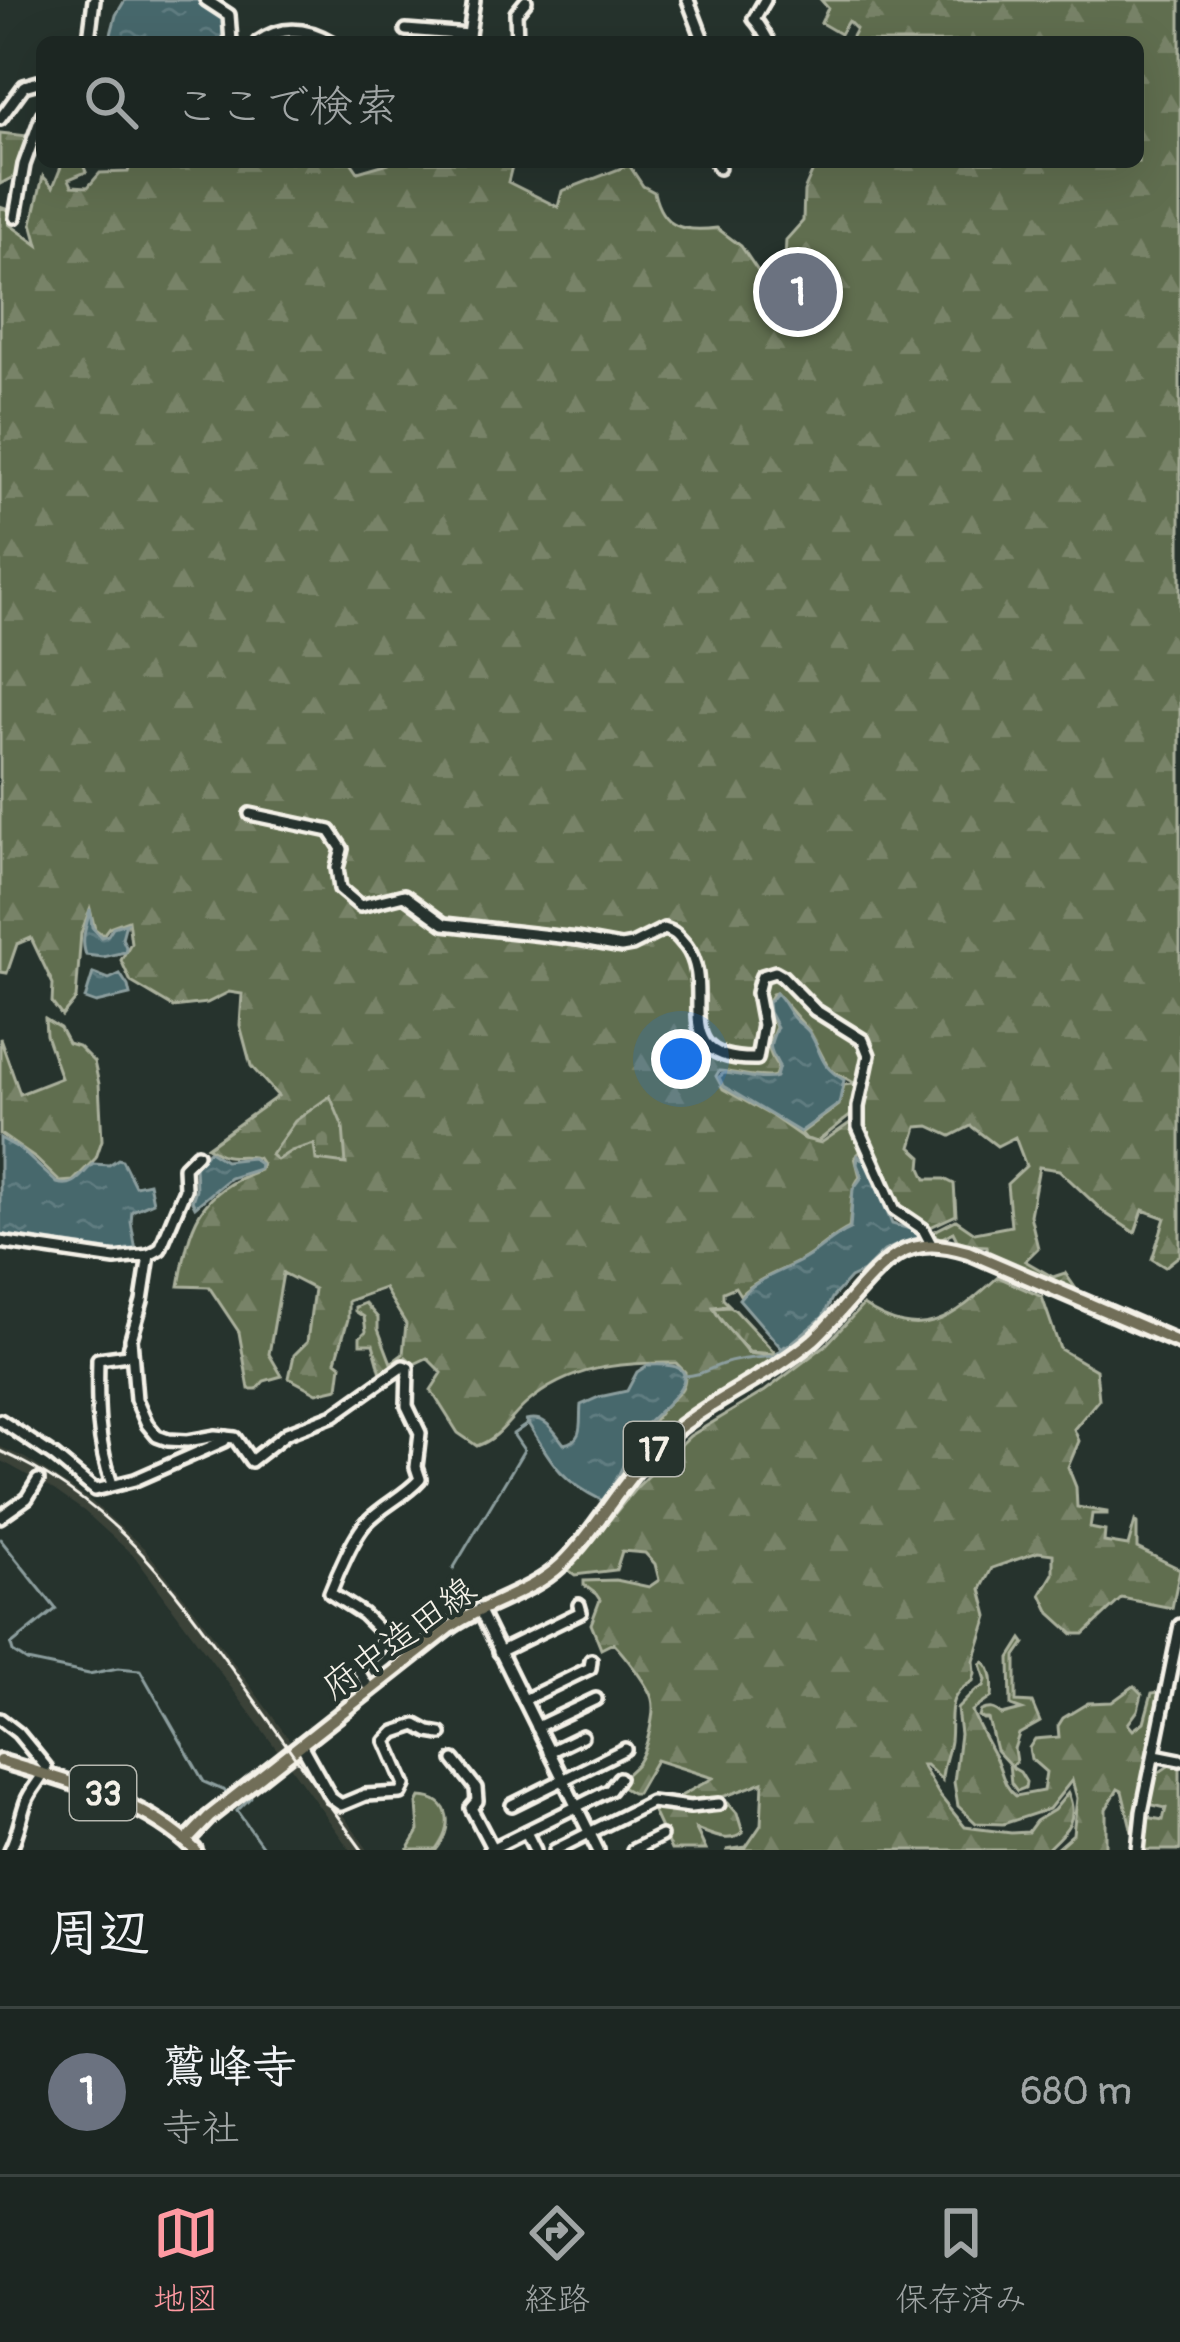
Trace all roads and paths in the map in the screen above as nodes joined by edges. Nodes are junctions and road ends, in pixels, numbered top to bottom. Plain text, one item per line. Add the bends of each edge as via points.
1 (94, 0) edge
2 (206, 0) edge
3 (474, 0) edge
4 (688, 0) edge
5 (765, 0) edge
6 (526, 1) edge
7 (406, 30) dead end
8 (89, 36) edge
9 (231, 36) edge
10 (266, 36) edge
11 (321, 36) edge
12 (453, 36) edge
13 (469, 36) edge
14 (517, 36) edge
15 (702, 36) edge
16 (763, 36) edge
17 (36, 83) edge
18 (0, 119) edge
19 (36, 132) edge
20 (15, 218) dead end
21 (250, 814) dead end
22 (197, 1154) dead end
23 (0, 1243) edge
24 (931, 1244) junction
25 (149, 1255) junction
26 (131, 1339) junction
27 (1180, 1343) edge
28 (0, 1420) edge
29 (226, 1437) junction
30 (54, 1456) junction
31 (112, 1484) junction
32 (0, 1516) edge
33 (579, 1606) dead end
34 (479, 1609) junction
35 (1180, 1625) edge
36 (498, 1650) junction
37 (481, 1656) dead end
38 (591, 1660) dead end
39 (370, 1690) junction
40 (596, 1699) dead end
41 (524, 1700) junction
42 (0, 1719) edge
43 (537, 1727) junction
44 (441, 1734) dead end
45 (582, 1736) dead end
46 (302, 1745) junction
47 (625, 1749) dead end
48 (549, 1752) junction
49 (1155, 1755) junction
50 (454, 1760) dead end
51 (1180, 1760) edge
52 (0, 1761) edge
53 (45, 1774) junction
54 (619, 1778) dead end
55 (563, 1780) junction
56 (718, 1804) dead end
57 (512, 1805) dead end
58 (576, 1807) junction
59 (526, 1832) junction
60 (589, 1833) junction
61 (661, 1836) dead end
62 (190, 1845) edge
63 (491, 1849) edge
64 (10, 1850) edge
65 (536, 1850) edge
66 (555, 1850) edge
67 (598, 1850) edge
68 (632, 1850) edge
69 (1138, 1850) edge

1 - 8 street
2 - 9 street via 229,15
3 - 13 street
4 - 15 street
5 - 16 street via 754,19
6 - 14 street via 516,13
7 - 12 street
10 - 11 street
17 - 18 street via 24,86
19 - 20 street
21 - 24 street via 330,831 342,849 340,889 360,906 404,895 444,924 621,947 674,931 696,967 697,1025 717,1052 757,1059 760,981 768,973 782,976 867,1046 858,1127 895,1210
22 - 25 street via 184,1167 185,1189 160,1250
23 - 25 street
24 - 27 main road via 968,1252
24 - 34 main road, 府中造田線 / 17 via 898,1254 809,1343 658,1446 560,1565
25 - 26 street
26 - 29 street via 136,1399 149,1428 168,1440
26 - 31 street via 128,1355 98,1359 101,1455
28 - 30 street
29 - 31 street
29 - 39 street via 251,1461 287,1432 334,1414 408,1368 420,1479 362,1527 330,1593 385,1636 357,1668
30 - 31 street via 95,1490
30 - 32 street via 27,1498
33 - 36 street via 581,1612
34 - 36 street
34 - 39 main road, 府中造田線 / 17
35 - 49 street
36 - 37 street
36 - 41 street
38 - 41 street via 590,1668
39 - 46 main road, 府中造田線 / 17
40 - 43 street
41 - 43 street
42 - 53 street via 42,1760
43 - 48 street
44 - 46 street via 416,1725 395,1732 386,1741 405,1785 401,1793 341,1805
45 - 48 street
46 - 62 main road, 府中造田線 / 17 via 209,1817
47 - 55 street
48 - 55 street
49 - 51 street
49 - 69 street
50 - 63 street via 476,1788 471,1808
52 - 53 main road, 33
53 - 62 main road, 33 via 116,1799
53 - 64 street
54 - 58 street
55 - 57 street
55 - 58 street
56 - 60 street via 651,1802
58 - 59 street
58 - 60 street
59 - 63 street
59 - 65 street
60 - 66 street
60 - 67 street
61 - 68 street

